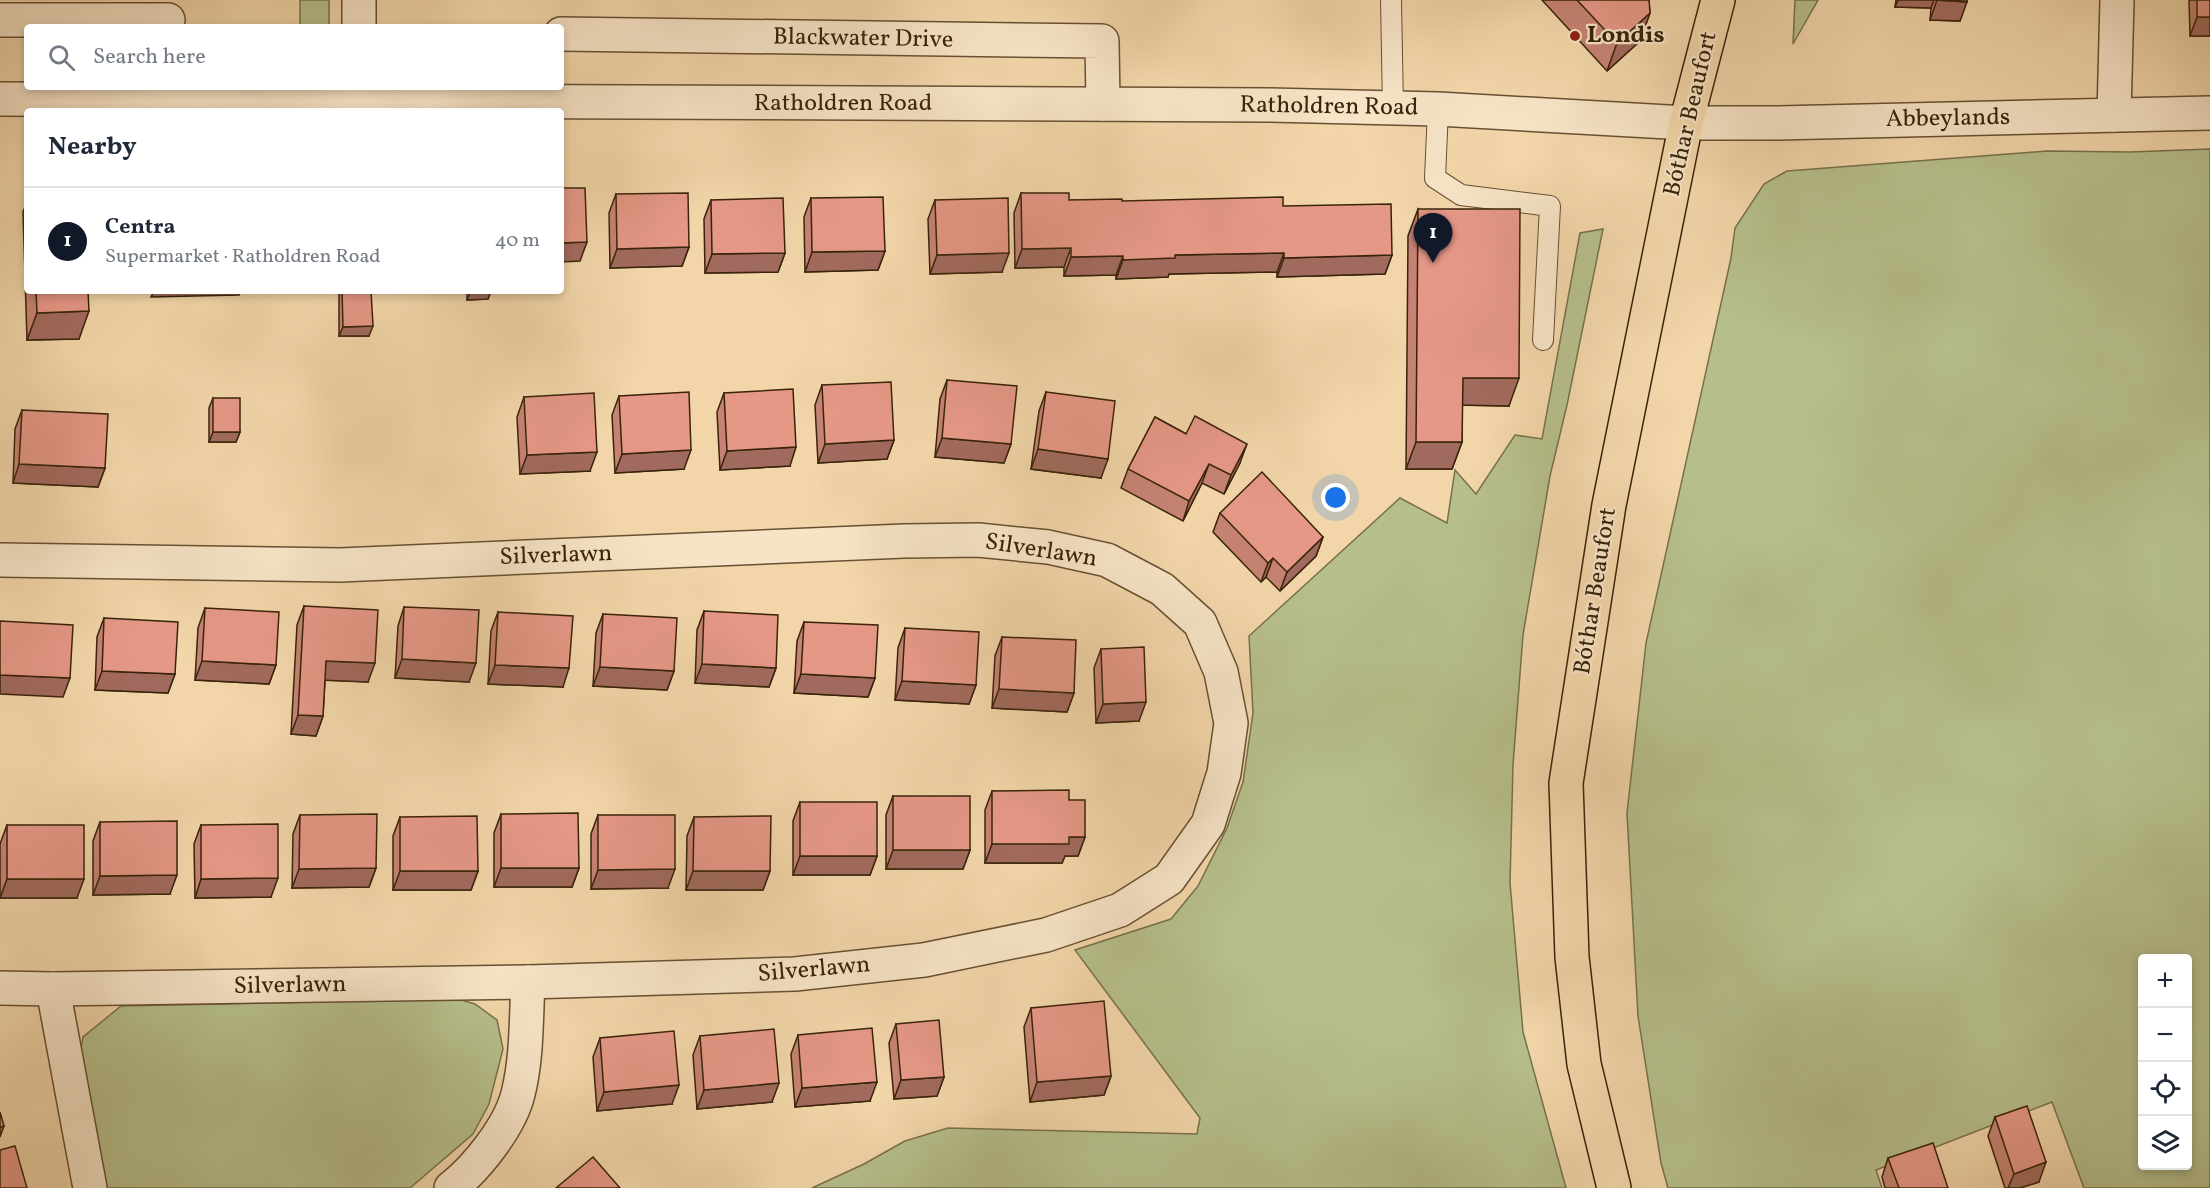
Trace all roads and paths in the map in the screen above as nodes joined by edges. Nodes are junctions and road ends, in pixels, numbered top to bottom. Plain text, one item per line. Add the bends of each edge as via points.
1 (359, 0) edge
2 (1391, 0) edge
3 (1718, 0) edge
4 (2116, 0) edge
5 (0, 20) edge
6 (168, 20) dead end
7 (359, 24) edge
8 (564, 34) edge
9 (359, 94) edge
10 (0, 99) edge
11 (1103, 105) junction
12 (1393, 108) junction
13 (1438, 109) junction
14 (2210, 113) edge
15 (2114, 115) junction
16 (1686, 123) junction
17 (1543, 340) dead end
18 (0, 560) edge
19 (528, 982) junction
20 (0, 987) edge
21 (53, 989) junction
22 (90, 1188) edge
23 (451, 1188) edge
24 (1614, 1188) edge

1 - 7 street
2 - 12 lane
3 - 16 main road, Bóthar Beaufort
4 - 15 street
5 - 6 street
8 - 11 street, Blackwater Drive via 1102,41
9 - 10 street, Ratholdren Road
9 - 11 street, Ratholdren Road
11 - 12 street, Ratholdren Road
12 - 13 street, Ratholdren Road
13 - 16 street, Ratholdren Road
13 - 17 lane via 1435,178 1461,195 1550,206
14 - 15 street, Abbeylands
15 - 16 street, Abbeylands
16 - 24 main road, Bóthar Beaufort via 1609,505 1566,783 1572,957 1583,1053
18 - 19 street, Silverlawn via 340,565 978,540 1048,547 1107,560 1162,589 1200,623 1221,672 1231,723 1224,773 1208,824 1168,879 1120,910 1046,935 924,960 795,975
19 - 21 street, Silverlawn
19 - 23 street via 525,1053 517,1096 494,1144
20 - 21 street, Silverlawn
21 - 22 street

